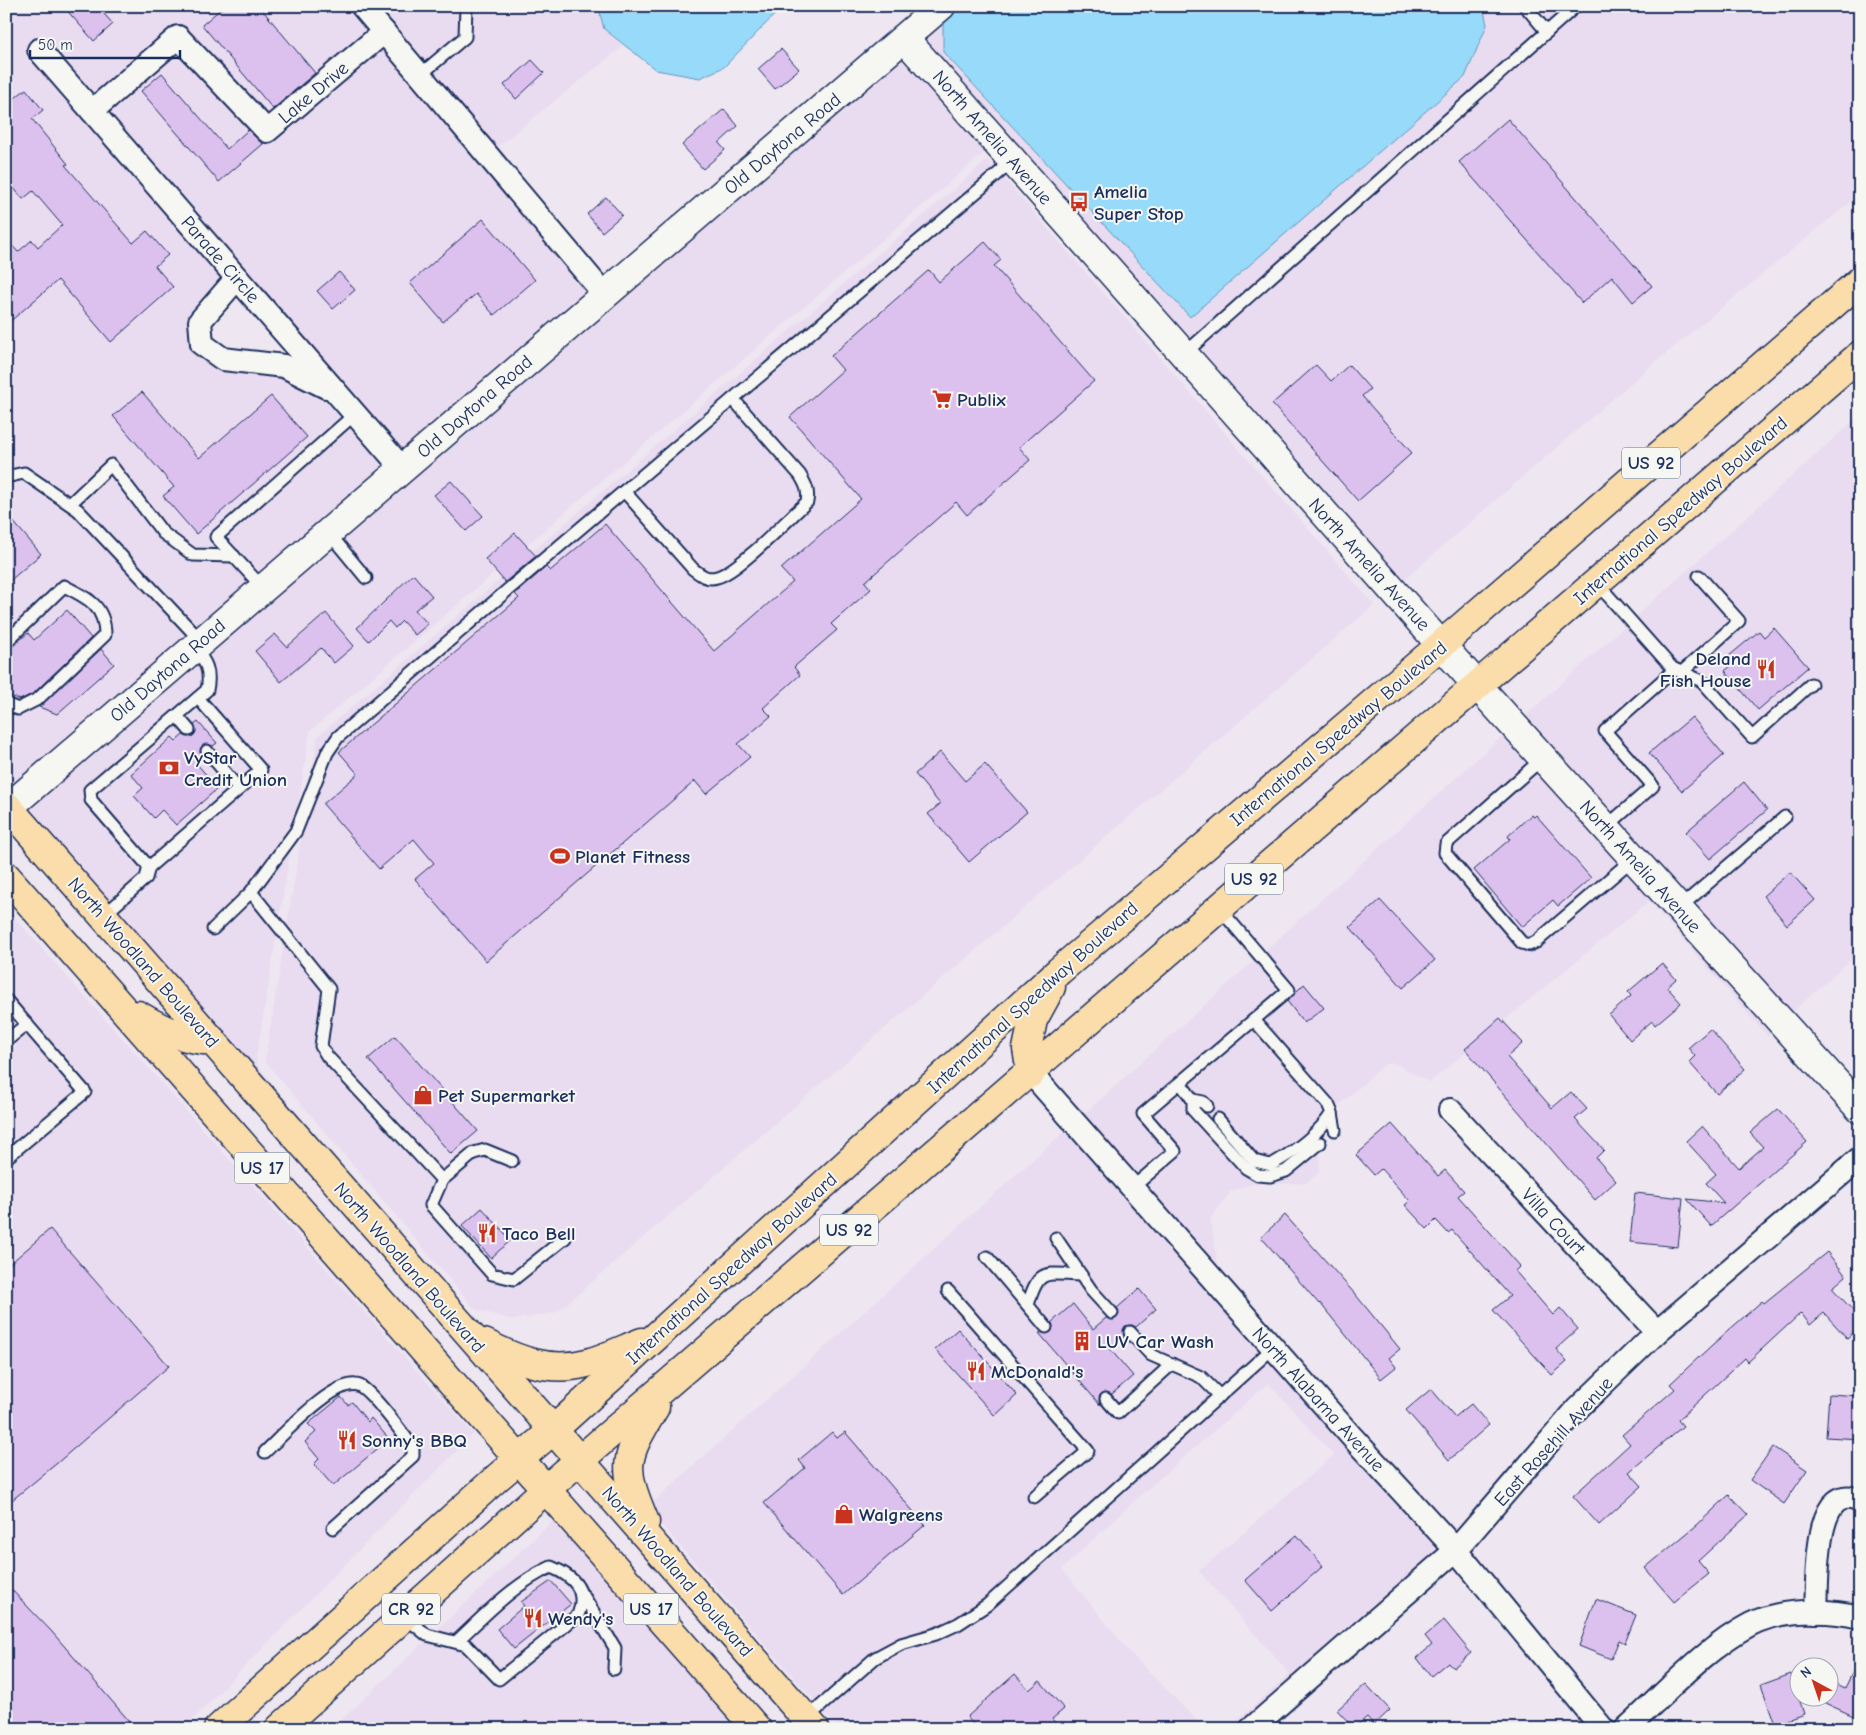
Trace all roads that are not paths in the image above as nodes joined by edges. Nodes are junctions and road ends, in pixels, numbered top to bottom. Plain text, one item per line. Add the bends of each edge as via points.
1 (362, 6) edge
2 (466, 6) edge
3 (941, 6) edge
4 (1525, 6) edge
5 (1576, 6) edge
6 (384, 32) junction
7 (1547, 32) junction
8 (905, 38) junction
9 (39, 50) dead end
10 (420, 75) junction
11 (92, 111) junction
12 (1013, 161) junction
13 (237, 278) junction
14 (1860, 281) edge
15 (604, 294) junction
16 (1184, 354) junction
17 (1860, 354) edge
18 (337, 393) junction
19 (733, 399) junction
20 (355, 414) junction
21 (402, 468) junction
22 (6, 477) edge
23 (624, 491) junction
24 (70, 504) junction
25 (328, 532) junction
26 (234, 556) junction
27 (1699, 576) dead end
28 (366, 578) dead end
29 (1596, 582) junction
30 (263, 588) junction
31 (6, 642) edge
32 (198, 644) junction
33 (1441, 645) junction
34 (1677, 670) junction
35 (1477, 684) junction
36 (1811, 684) dead end
37 (198, 698) junction
38 (6, 704) edge
39 (177, 716) junction
40 (189, 730) dead end
41 (207, 751) dead end
42 (1543, 758) junction
43 (239, 789) junction
44 (7, 813) edge
45 (1785, 817) dead end
46 (1606, 827) junction
47 (1634, 858) junction
48 (149, 867) junction
49 (6, 876) edge
50 (251, 892) junction
51 (1220, 908) junction
52 (1679, 908) junction
53 (103, 916) junction
54 (213, 930) dead end
55 (1059, 971) junction
56 (6, 1000) edge
57 (118, 1003) junction
58 (1254, 1020) junction
59 (27, 1024) junction
60 (6, 1041) edge
61 (213, 1041) junction
62 (1031, 1073) junction
63 (1181, 1084) junction
64 (1193, 1100) junction
65 (1207, 1106) dead end
66 (1860, 1109) edge
67 (1450, 1110) dead end
68 (1332, 1113) junction
69 (1218, 1119) dead end
70 (1335, 1130) dead end
71 (1320, 1143) dead end
72 (6, 1158) edge
73 (1860, 1158) edge
74 (512, 1161) dead end
75 (442, 1180) junction
76 (1132, 1188) junction
77 (565, 1238) dead end
78 (1056, 1238) dead end
79 (987, 1257) dead end
80 (1081, 1275) junction
81 (948, 1291) dead end
82 (1028, 1305) junction
83 (1112, 1312) dead end
84 (1046, 1327) dead end
85 (1130, 1332) dead end
86 (1657, 1332) junction
87 (470, 1336) junction
88 (657, 1336) junction
89 (1273, 1348) junction
90 (1172, 1364) junction
91 (668, 1387) junction
92 (1220, 1396) junction
93 (1106, 1399) dead end
94 (552, 1430) junction
95 (265, 1452) dead end
96 (518, 1459) junction
97 (580, 1461) junction
98 (545, 1490) junction
99 (1034, 1497) dead end
100 (1860, 1501) edge
101 (332, 1528) dead end
102 (653, 1542) junction
103 (1456, 1550) junction
104 (381, 1582) junction
105 (582, 1593) junction
106 (1816, 1612) junction
107 (1860, 1616) edge
108 (411, 1619) junction
109 (457, 1641) junction
110 (614, 1669) dead end
111 (805, 1725) edge
112 (218, 1729) edge
113 (279, 1729) edge
114 (757, 1729) edge
115 (1251, 1729) edge
116 (1603, 1729) edge
117 (1626, 1729) edge

1 - 6 street
2 - 10 lane via 465,36
3 - 8 street, Old Daytona Road
4 - 7 lane
5 - 7 lane
6 - 10 street
6 - 11 street, Lake Drive via 267,130 178,37
7 - 16 lane
8 - 12 street, North Amelia Avenue
8 - 15 street, Old Daytona Road
9 - 11 street, Parade Circle
10 - 15 street
11 - 13 street, Parade Circle
12 - 16 street, North Amelia Avenue
12 - 19 lane
13 - 18 street, Parade Circle
13 - 18 street via 200,321 202,344 223,359 284,366
14 - 33 main road, International Speedway Boulevard / US 92
15 - 21 street, Old Daytona Road
16 - 33 street, North Amelia Avenue
17 - 29 main road, International Speedway Boulevard / US 92
18 - 20 street, Parade Circle
19 - 23 lane
19 - 23 lane via 800,475 808,494 807,502 736,566 719,577 704,578
20 - 21 street, Parade Circle
20 - 26 lane via 216,538
21 - 25 street, Old Daytona Road
22 - 24 lane via 24,473
23 - 50 lane via 338,737 327,753 296,831
24 - 26 lane via 112,465 163,533 193,555
24 - 32 lane
25 - 28 lane
25 - 30 street, Old Daytona Road
26 - 30 lane
27 - 34 lane via 1739,621
29 - 34 lane
29 - 35 main road, International Speedway Boulevard / US 92
30 - 32 street, Old Daytona Road
31 - 38 lane via 64,586 90,599 105,621 105,635 38,698 18,709
32 - 37 lane via 210,676 207,690
32 - 44 street, Old Daytona Road
33 - 35 street, North Amelia Avenue
33 - 55 main road, International Speedway Boulevard / US 92
34 - 36 lane via 1702,681 1752,737
34 - 46 lane via 1604,731 1653,786
35 - 42 street, North Amelia Avenue
35 - 51 main road, International Speedway Boulevard / US 92
37 - 39 lane
37 - 43 lane via 261,770
39 - 40 lane
39 - 48 lane via 90,790 91,800
41 - 43 lane
42 - 46 street, North Amelia Avenue
42 - 47 lane via 1446,844 1445,853 1522,943 1536,942
43 - 48 lane
44 - 53 main road, North Woodland Boulevard / US 17 via 45,849
45 - 52 lane
46 - 47 street, North Amelia Avenue
47 - 52 street, North Amelia Avenue
48 - 53 lane via 146,878
49 - 57 main road, US 17
50 - 54 lane
50 - 75 lane via 330,989 321,1046 327,1056
51 - 58 lane via 1289,990
51 - 62 main road, International Speedway Boulevard / US 92
52 - 66 street, North Amelia Avenue
53 - 61 main road, North Woodland Boulevard / US 17
55 - 62 main road via 1033,1020 1027,1050
55 - 88 main road, International Speedway Boulevard / US 92
56 - 59 lane
57 - 61 main road via 172,1034 192,1040
57 - 96 main road, US 17
58 - 63 lane
58 - 68 lane via 1328,1104
59 - 60 lane
59 - 72 lane via 85,1092
61 - 87 main road, North Woodland Boulevard / US 17
62 - 76 street, North Alabama Avenue
62 - 91 main road, International Speedway Boulevard / US 92
63 - 64 lane
63 - 76 lane via 1143,1114 1175,1151
64 - 65 lane
64 - 71 lane via 1193,1110 1246,1168 1258,1175 1270,1176 1286,1171
67 - 86 street, Villa Court
68 - 69 lane via 1294,1152 1271,1165 1254,1161
68 - 70 lane
73 - 86 street, East Rosehill Avenue
74 - 75 lane via 485,1150 474,1153
75 - 77 lane via 431,1205 492,1274 514,1279
76 - 89 street, North Alabama Avenue
78 - 80 lane
79 - 82 lane
80 - 82 lane via 1046,1274 1034,1282
80 - 83 lane
81 - 99 lane via 1088,1451
82 - 84 lane
85 - 90 lane via 1151,1355
86 - 103 street, East Rosehill Avenue via 1578,1408
87 - 88 main road via 516,1360 557,1366 587,1363
87 - 94 main road, North Woodland Boulevard / US 17
88 - 94 main road, International Speedway Boulevard / US 92
89 - 92 lane
89 - 103 street, North Alabama Avenue
90 - 92 lane via 1201,1377
90 - 93 lane via 1118,1413
91 - 97 main road, International Speedway Boulevard / CR 92
91 - 102 main road, US 92 via 632,1444 628,1461 630,1488
92 - 111 lane via 987,1606 958,1624 901,1644 875,1658
94 - 96 main road, International Speedway Boulevard / US 92
94 - 97 main road, North Woodland Boulevard / US 17
95 - 101 lane via 321,1400 342,1386 352,1384 367,1392 414,1447 413,1456
96 - 98 main road, US 17
96 - 104 main road, International Speedway Boulevard / CR 92
97 - 98 main road, International Speedway Boulevard / CR 92
97 - 102 main road, North Woodland Boulevard / US 17
98 - 108 main road, International Speedway Boulevard / CR 92
98 - 114 main road, US 17
100 - 106 street via 1854,1498 1836,1502 1826,1513 1821,1530
102 - 111 main road, North Woodland Boulevard / US 17
103 - 115 street, East Rosehill Avenue
103 - 116 street, North Alabama Avenue
104 - 108 main road
104 - 112 main road, International Speedway Boulevard / CR 92
105 - 109 lane via 564,1572 551,1567 527,1580
105 - 109 lane via 578,1614 500,1679 466,1645
105 - 110 lane via 615,1648
106 - 107 street
106 - 117 street via 1788,1614 1753,1623 1722,1643
108 - 109 lane via 437,1638
108 - 113 main road, International Speedway Boulevard / CR 92

